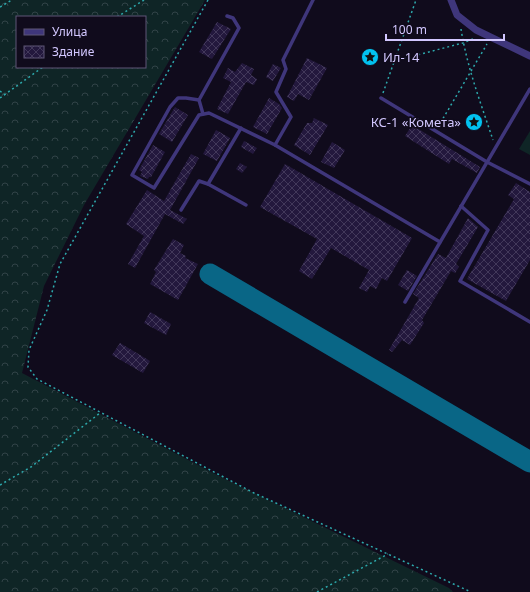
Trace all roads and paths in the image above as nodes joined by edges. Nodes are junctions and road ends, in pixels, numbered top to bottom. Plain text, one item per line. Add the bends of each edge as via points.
1 (12, 0) edge
2 (144, 0) edge
3 (208, 0) edge
4 (313, 0) edge
5 (416, 0) edge
6 (451, 0) edge
7 (0, 7) edge
8 (119, 16) edge
9 (227, 16) dead end
10 (459, 17) junction
11 (488, 36) junction
12 (464, 43) junction
13 (530, 56) edge
14 (394, 61) junction
15 (42, 68) edge
16 (471, 71) junction
17 (530, 89) edge
18 (0, 91) edge
19 (5, 95) junction
20 (0, 98) edge
21 (381, 98) joint
22 (199, 100) junction
23 (203, 114) junction
24 (241, 128) junction
25 (435, 132) junction
26 (275, 145) junction
27 (495, 148) junction
28 (487, 162) junction
29 (208, 184) junction
30 (530, 184) edge
31 (246, 205) dead end
32 (461, 206) junction
33 (181, 210) dead end
34 (440, 242) junction
35 (405, 302) dead end
36 (530, 322) edge
37 (100, 413) junction
38 (0, 485) edge
39 (388, 554) junction
40 (317, 592) edge
41 (471, 592) edge

1 - 7 path
2 - 8 path
3 - 37 path via 60,264 47,310 29,350 28,367 37,379
4 - 26 lane via 283,60 286,69 276,92 291,117
5 - 14 path
6 - 10 street
9 - 22 lane via 233,18 239,28
10 - 11 street
10 - 12 path
11 - 12 path
11 - 13 street
11 - 16 path
12 - 14 path
12 - 16 path
14 - 21 path
15 - 19 path
16 - 25 path
16 - 27 path
17 - 27 lane
18 - 19 path
19 - 20 path
21 - 25 lane
22 - 23 lane
22 - 23 lane via 178,98 170,107 132,175 154,188 199,115
23 - 24 lane via 209,113
24 - 26 lane
24 - 29 lane
25 - 28 lane
26 - 34 lane
27 - 28 lane
28 - 30 lane
28 - 32 lane
29 - 31 lane
29 - 33 lane via 199,181
32 - 34 lane
32 - 36 lane via 488,230 460,281
34 - 35 lane
37 - 38 path via 31,467
37 - 39 path via 254,493
39 - 40 path
39 - 41 path

